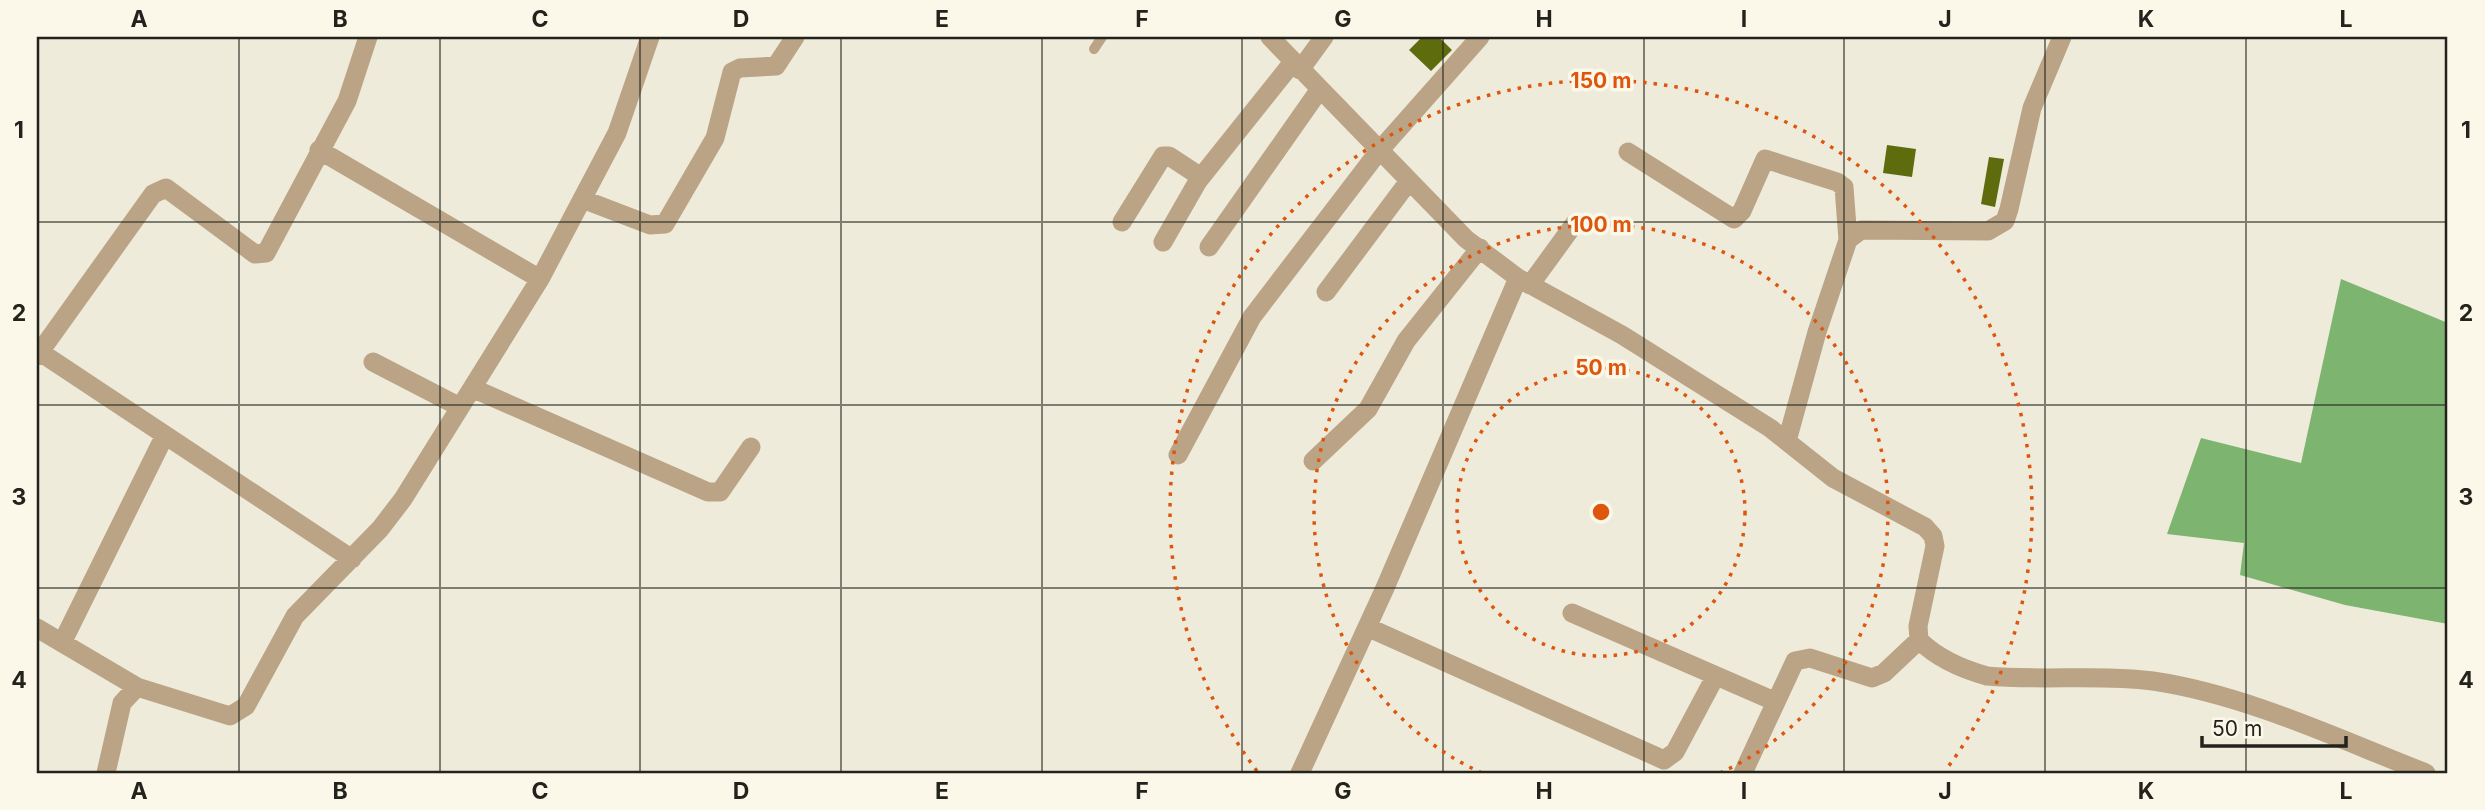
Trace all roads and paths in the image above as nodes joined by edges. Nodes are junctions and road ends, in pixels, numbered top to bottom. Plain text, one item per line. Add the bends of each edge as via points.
1 (368, 37) edge
2 (650, 37) edge
3 (795, 37) edge
4 (1102, 37) edge
5 (1270, 37) edge
6 (1324, 37) edge
7 (1480, 37) edge
8 (2062, 37) edge
9 (1094, 49) dead end
10 (1297, 66) junction
11 (1320, 89) junction
12 (319, 150) junction
13 (1379, 151) junction
14 (1628, 152) dead end
15 (1201, 177) junction
16 (1409, 181) junction
17 (582, 199) junction
18 (1122, 222) dead end
19 (1575, 223) dead end
20 (1848, 240) junction
21 (1163, 242) dead end
22 (1209, 247) dead end
23 (1480, 248) junction
24 (540, 279) junction
25 (1524, 281) junction
26 (1326, 292) dead end
27 (38, 354) edge
28 (373, 362) dead end
29 (472, 388) junction
30 (460, 407) junction
31 (165, 435) junction
32 (1787, 442) junction
33 (751, 447) dead end
34 (1178, 455) dead end
35 (1313, 461) dead end
36 (352, 559) junction
37 (1572, 613) dead end
38 (1367, 627) junction
39 (37, 628) edge
40 (1919, 640) junction
41 (62, 643) junction
42 (1714, 677) junction
43 (137, 687) junction
44 (1774, 701) junction
45 (106, 773) edge
46 (1300, 773) edge
47 (1743, 773) edge
48 (2426, 773) edge

1 - 12 street via 347,101
2 - 17 street via 617,133
3 - 17 street via 776,66 732,72 715,138 665,224 650,225
4 - 9 lane
5 - 10 street
6 - 10 street
7 - 13 street
8 - 20 street via 2032,108 2009,209 1998,227 1988,231 1861,230
10 - 11 street
10 - 15 street
11 - 13 street
11 - 22 street
12 - 24 street
12 - 27 street via 266,253 255,254 166,188 153,194
13 - 16 street
13 - 34 street via 1252,317
14 - 20 street via 1734,219 1765,159 1837,182 1844,187
15 - 18 street via 1163,156
15 - 21 street
16 - 23 street
16 - 26 street
17 - 24 street
19 - 25 street
20 - 32 street
23 - 25 street
23 - 35 street via 1406,341 1368,409
24 - 29 street
25 - 32 street via 1622,335
25 - 38 street
27 - 31 street
28 - 30 street
29 - 30 street
29 - 33 street via 708,492 720,492
30 - 36 street via 403,499
31 - 36 street
31 - 41 street
32 - 40 street via 1833,478 1925,527 1933,536
36 - 43 street via 295,616 246,706 229,716
37 - 42 street
38 - 42 street via 1664,760 1675,752
38 - 46 street
39 - 41 street
40 - 44 street via 1884,673 1872,678 1799,658
40 - 48 street via 1930,652 1987,676 2151,681 2193,690 2253,707
41 - 43 street
42 - 44 street
43 - 45 street via 122,703
44 - 47 street

